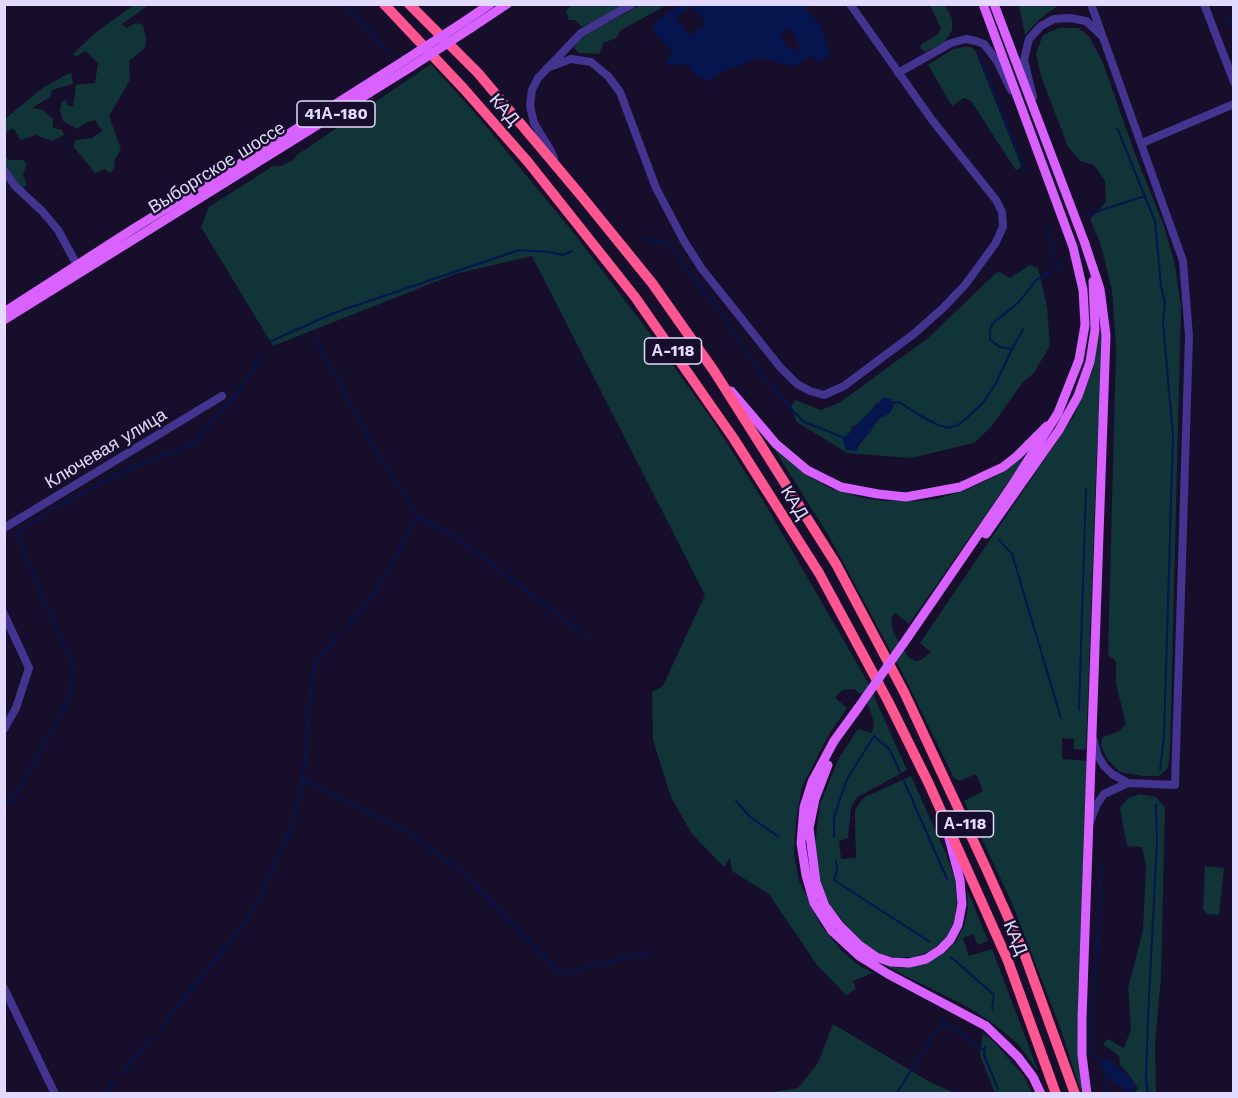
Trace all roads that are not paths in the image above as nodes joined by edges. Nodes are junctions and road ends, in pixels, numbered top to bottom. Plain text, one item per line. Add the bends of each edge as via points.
1 (384, 4) edge
2 (409, 4) edge
3 (507, 4) edge
4 (632, 4) edge
5 (850, 4) edge
6 (994, 4) edge
7 (1091, 4) edge
8 (1204, 4) edge
9 (488, 5) edge
10 (983, 6) edge
11 (468, 24) junction
12 (1102, 35) junction
13 (408, 63) junction
14 (547, 68) junction
15 (898, 73) junction
16 (1233, 82) edge
17 (1233, 104) edge
18 (1036, 110) junction
19 (1025, 118) junction
20 (1142, 143) junction
21 (556, 166) junction
22 (4, 171) edge
23 (1091, 263) junction
24 (77, 266) junction
25 (4, 312) edge
26 (4, 320) edge
27 (714, 371) junction
28 (222, 396) dead end
29 (1058, 413) junction
30 (4, 528) edge
31 (4, 615) edge
32 (909, 639) junction
33 (859, 710) junction
34 (4, 729) edge
35 (1093, 737) junction
36 (1128, 783) junction
37 (944, 818) junction
38 (1090, 824) junction
39 (4, 988) edge
40 (55, 1094) edge
41 (1041, 1094) edge
42 (1056, 1094) edge
43 (1075, 1094) edge
44 (1086, 1094) edge

1 - 37 highway, КАД / А-118 via 528,162 635,297 734,439 819,573 888,701
2 - 21 highway, КАД / А-118 via 477,73
3 - 11 main road, Выборгское шоссе / 41А-180
4 - 14 street via 581,33
5 - 15 street
6 - 18 main road
7 - 12 street
8 - 16 street
9 - 11 main road, Выборгское шоссе / 41А-180
10 - 19 main road
11 - 13 main road, Выборгское шоссе / 41А-180, bridge
12 - 18 street via 1086,21 1070,18 1054,19 1029,39 1024,60
12 - 20 street
13 - 24 main road, Выборгское шоссе / 41А-180
13 - 26 main road, Выборгское шоссе / 41А-180
14 - 15 street via 570,59 591,62 609,76 620,92 656,188 702,268 780,367 797,384 824,395 862,373 943,308 965,285 1003,227 996,200
14 - 21 street via 532,90 530,106 534,123
15 - 19 street via 951,43 976,41 984,44 997,61
17 - 20 street
18 - 23 main road
19 - 29 main road via 1083,290 1080,360
20 - 36 street via 1183,261 1190,336 1175,785
21 - 27 highway, КАД / А-118 via 652,284
22 - 24 street via 51,220
23 - 32 main road via 1095,330 1090,362 1078,396 1033,468
23 - 35 main road via 1100,289 1106,335
24 - 25 main road, Выборгское шоссе / 41А-180
27 - 29 main road via 776,444 807,470 841,487 878,494 906,497 960,487 1003,467
27 - 43 highway, КАД / А-118 via 836,564 904,692 1024,953
28 - 30 street, Ключевая улица
29 - 32 main road
31 - 34 street via 29,668 16,708
32 - 33 main road, bridge
33 - 37 main road via 824,773 809,828 810,845 816,882 825,906 859,945 876,957 909,963 926,958 950,940 958,925 962,904 960,880
33 - 41 main road via 834,741 812,782 804,807 801,843 814,903 832,931 859,956 995,1034 1018,1057
35 - 36 street via 1104,766
35 - 38 main road
36 - 38 street via 1104,794
37 - 42 highway, КАД / А-118 via 1008,961
38 - 44 main road via 1082,1018
39 - 40 street

